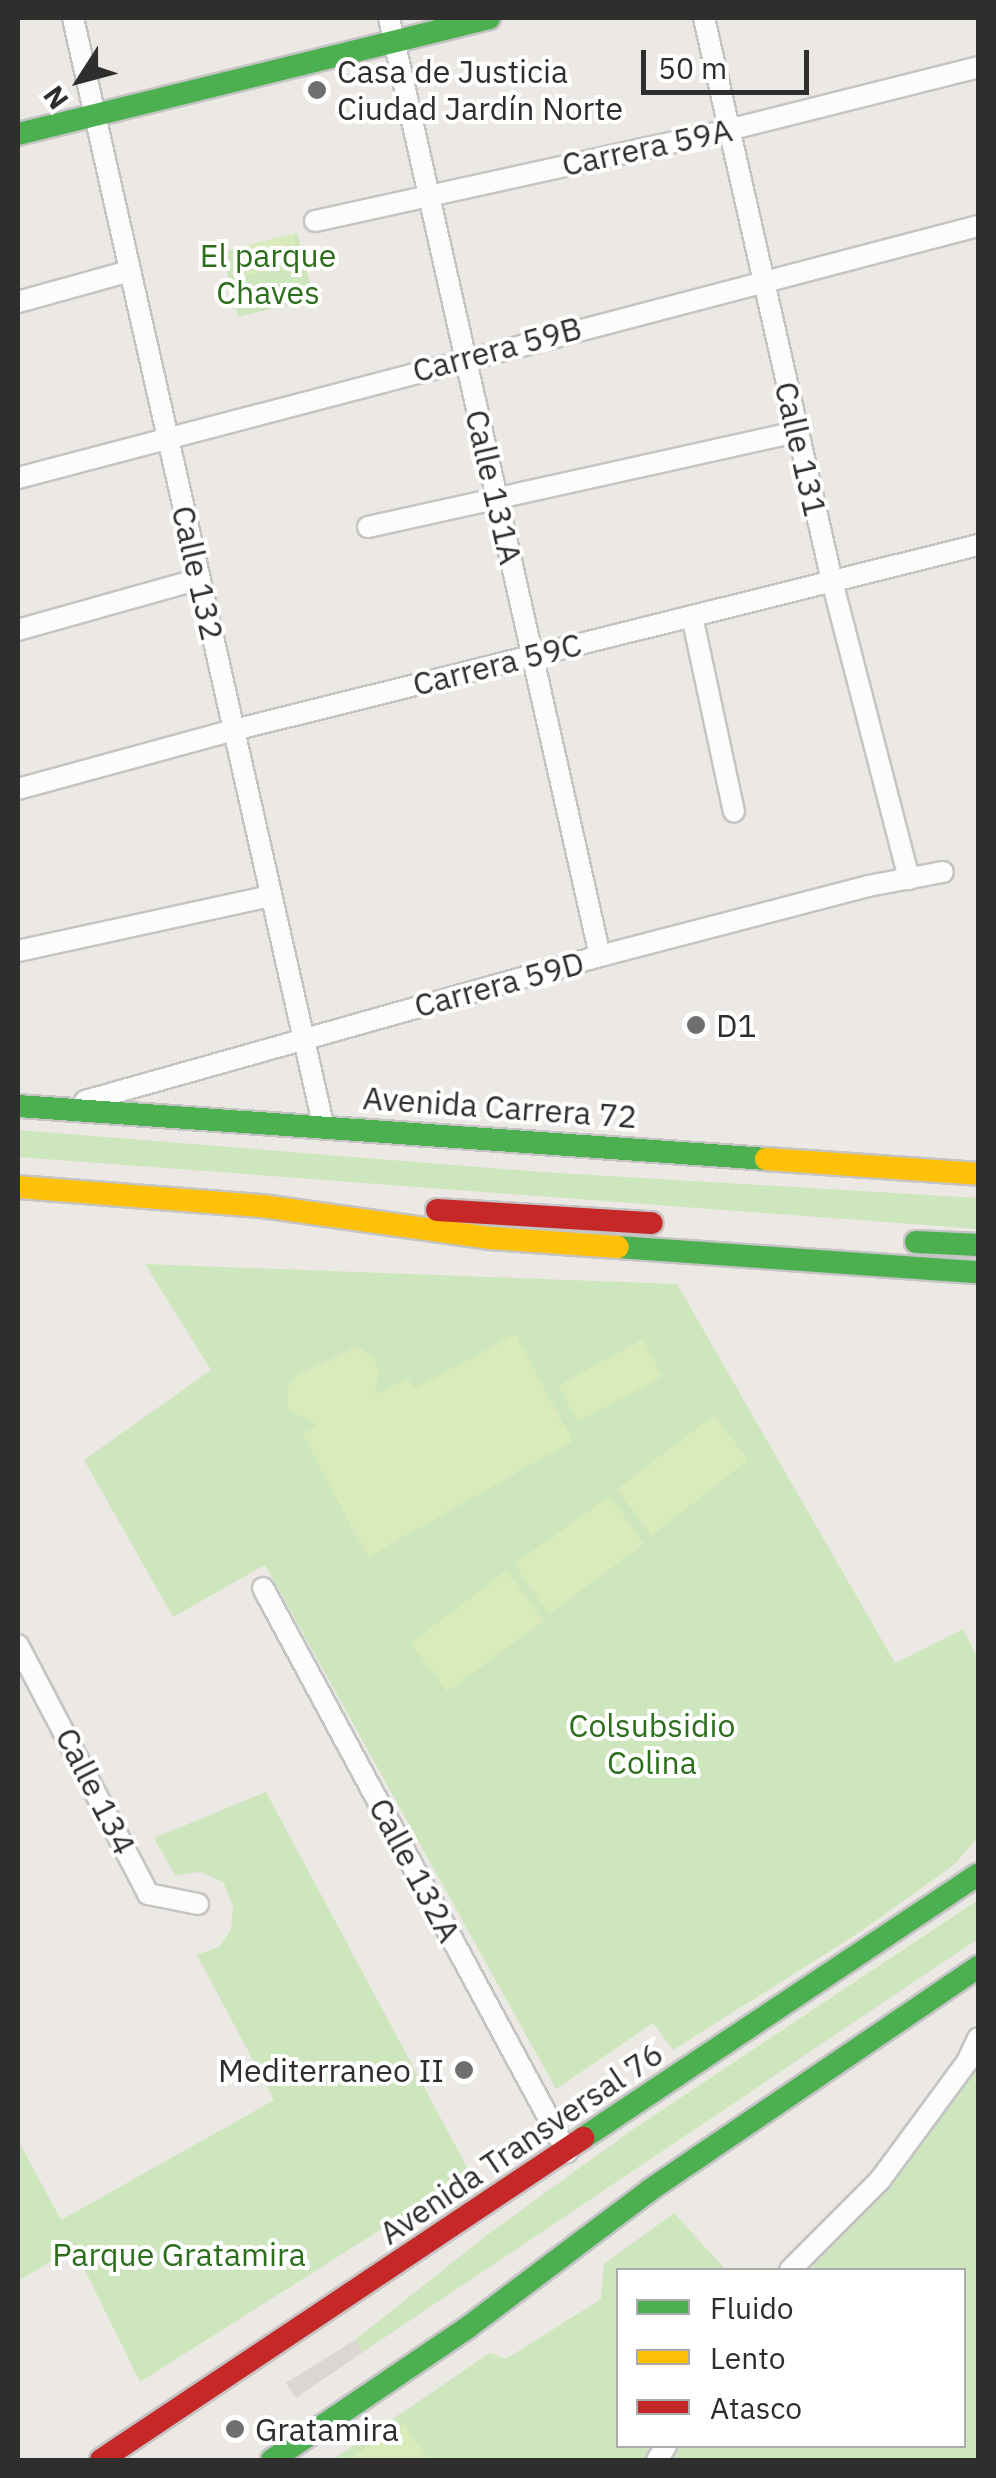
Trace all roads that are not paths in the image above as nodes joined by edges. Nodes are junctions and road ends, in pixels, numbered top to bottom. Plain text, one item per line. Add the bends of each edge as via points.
1 (73, 18) edge
2 (389, 18) edge
3 (488, 18) edge
4 (704, 18) edge
5 (394, 41) junction
6 (978, 67) edge
7 (95, 115) junction
8 (728, 130) junction
9 (18, 134) edge
10 (429, 195) junction
11 (315, 220) dead end
12 (978, 226) edge
13 (130, 272) junction
14 (762, 281) junction
15 (18, 302) edge
16 (465, 357) junction
17 (798, 432) junction
18 (168, 439) junction
19 (18, 478) edge
20 (497, 499) junction
21 (368, 528) dead end
22 (978, 545) edge
23 (200, 578) junction
24 (832, 581) junction
25 (692, 616) junction
26 (18, 630) edge
27 (532, 656) junction
28 (234, 730) junction
29 (18, 790) edge
30 (734, 812) dead end
31 (943, 872) dead end
32 (909, 878) junction
33 (272, 896) junction
34 (18, 952) edge
35 (600, 956) junction
36 (303, 1038) junction
37 (18, 1106) edge
38 (58, 1109) junction
39 (324, 1128) junction
40 (978, 1174) edge
41 (18, 1187) edge
42 (262, 1206) junction
43 (683, 1225) dead end
44 (896, 1240) dead end
45 (978, 1246) edge
46 (978, 1272) edge
47 (264, 1588) dead end
48 (18, 1645) edge
49 (977, 1875) edge
50 (198, 1904) dead end
51 (978, 1967) edge
52 (978, 2038) edge
53 (567, 2152) junction
54 (792, 2268) edge
55 (101, 2460) edge
56 (272, 2460) edge

1 - 7 street, Calle 132
2 - 5 street, Calle 131A
3 - 5 main road
4 - 8 street, Calle 131
5 - 7 main road
5 - 10 street, Calle 131A
6 - 8 street, Carrera 59A
7 - 9 main road
7 - 13 street, Calle 132
8 - 10 street, Carrera 59A
8 - 14 street, Calle 131
10 - 11 street, Carrera 59A
10 - 16 street, Calle 131A
12 - 14 street, Carrera 59B
13 - 15 street
13 - 18 street, Calle 132
14 - 16 street, Carrera 59B
14 - 17 street, Calle 131
16 - 18 street, Carrera 59B
16 - 20 street, Calle 131A
17 - 20 street
17 - 24 street, Calle 131
18 - 19 street, Carrera 59B
18 - 23 street, Calle 132
20 - 21 street
20 - 27 street, Calle 131A
22 - 24 street, Carrera 59C
23 - 26 street
23 - 28 street, Calle 132
24 - 25 street, Carrera 59C
24 - 32 street, Calle 131
25 - 27 street, Carrera 59C
25 - 30 street
27 - 28 street, Carrera 59C
27 - 35 street, Calle 131A
28 - 29 street, Carrera 59C
28 - 33 street, Calle 132
31 - 32 street, Carrera 59D
32 - 35 street, Carrera 59D
33 - 34 street
33 - 36 street, Calle 132
35 - 36 street, Carrera 59D
36 - 38 street, Carrera 59D
36 - 39 street, Calle 132
37 - 38 main road, Avenida Carrera 72
38 - 39 main road, Avenida Carrera 72
39 - 40 main road, Avenida Carrera 72
41 - 42 main road
42 - 43 main road via 489,1211
42 - 46 main road via 490,1238
44 - 45 main road
47 - 53 street, Calle 132A
48 - 50 street, Calle 134 via 148,1894
49 - 53 main road, Avenida Transversal 76
51 - 56 main road
52 - 54 street via 880,2180
53 - 55 main road, Avenida Transversal 76

